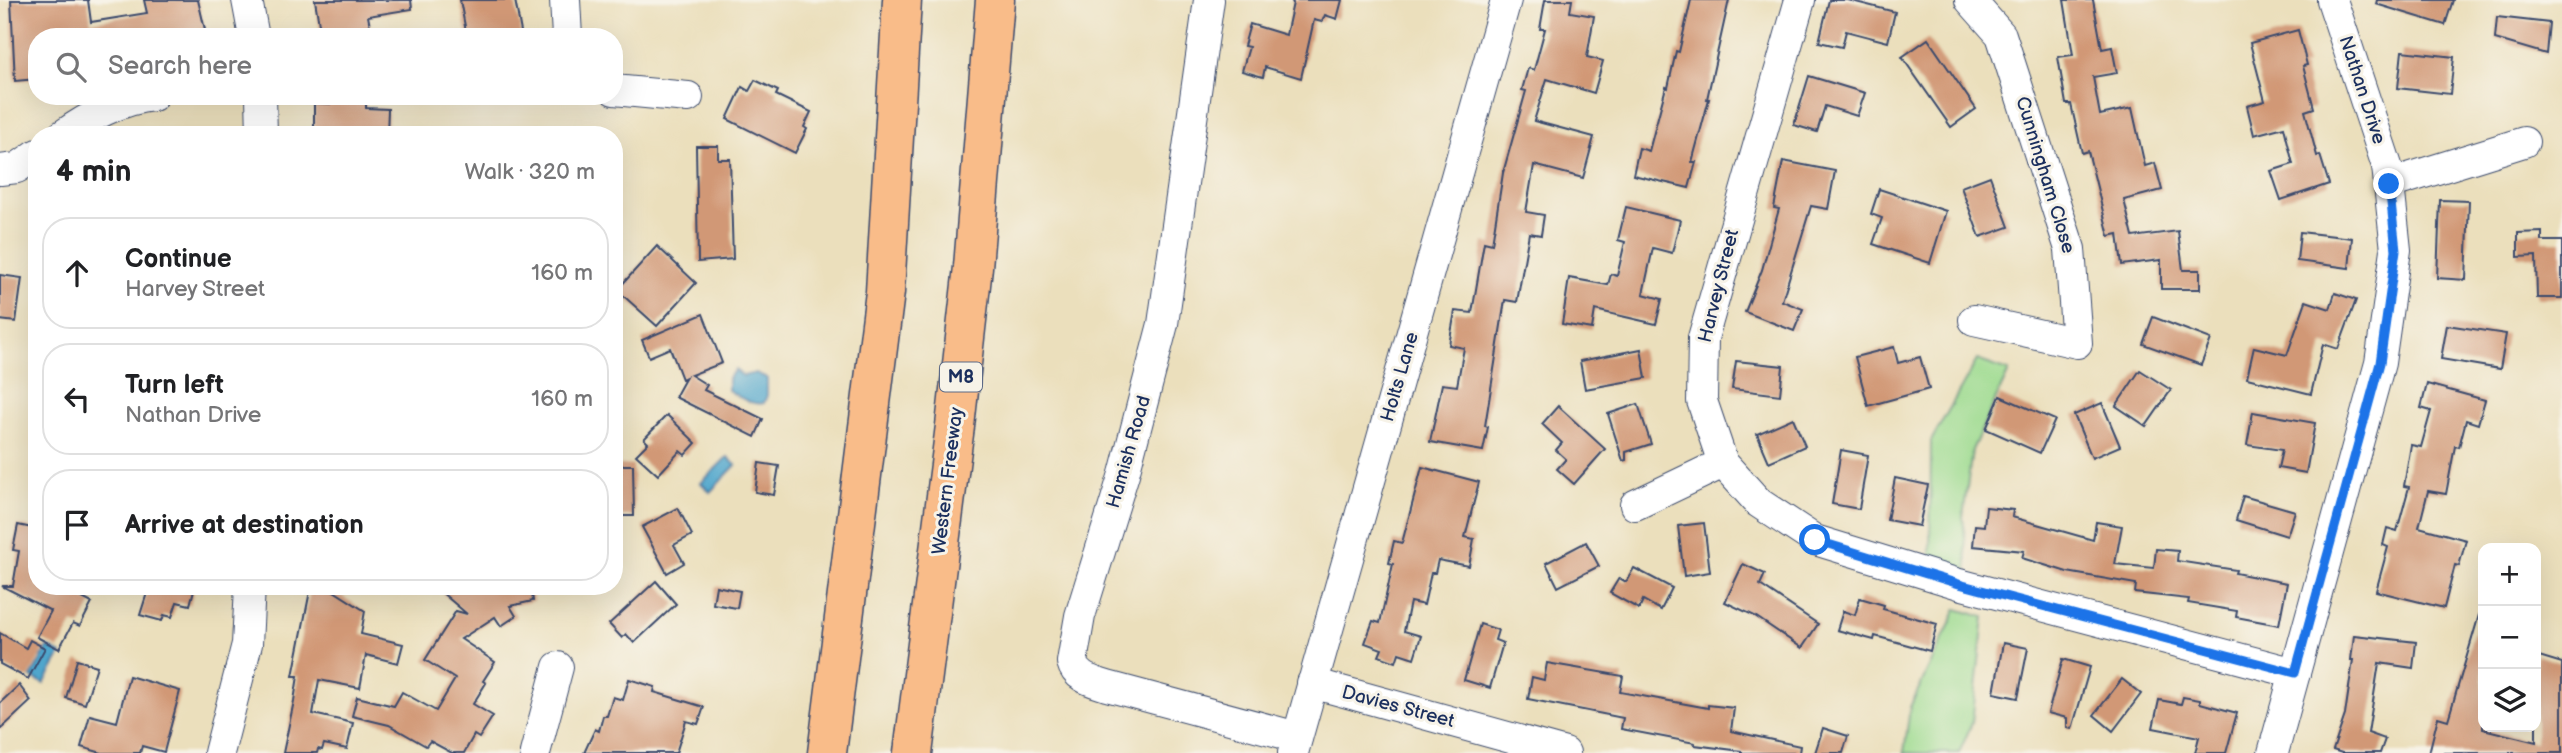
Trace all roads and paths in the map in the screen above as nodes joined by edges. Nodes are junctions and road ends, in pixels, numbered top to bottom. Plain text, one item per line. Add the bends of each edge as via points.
1 (247, 0) edge
2 (565, 0) edge
3 (902, 0) edge
4 (995, 0) edge
5 (1209, 0) edge
6 (1506, 0) edge
7 (1800, 0) edge
8 (1970, 0) edge
9 (2332, 0) edge
10 (252, 28) edge
11 (567, 28) edge
12 (623, 91) edge
13 (688, 97) dead end
14 (120, 105) edge
15 (261, 105) edge
16 (75, 126) edge
17 (262, 126) edge
18 (2524, 142) dead end
19 (28, 160) edge
20 (0, 170) edge
21 (2389, 184) junction
22 (1974, 320) dead end
23 (1723, 463) junction
24 (1634, 505) dead end
25 (250, 595) edge
26 (558, 667) dead end
27 (2295, 673) junction
28 (1312, 683) junction
29 (1295, 745) edge
30 (219, 753) edge
31 (535, 753) edge
32 (827, 753) edge
33 (913, 753) edge
34 (1565, 753) edge
35 (2273, 753) edge

1 - 10 street
2 - 11 street
3 - 32 highway via 886,292
4 - 33 highway, Western Freeway / M8 via 956,426
5 - 29 street, Hamish Road via 1163,324 1080,616 1072,662 1079,675 1107,686
6 - 28 street, Holts Lane
7 - 23 street, Harvey Street via 1703,338 1702,401
8 - 22 street, Cunningham Close via 2001,35 2070,249 2077,343
9 - 21 street, Nathan Drive
12 - 13 street
14 - 16 street
15 - 17 street
18 - 21 street
19 - 20 street via 17,168
21 - 27 street, Nathan Drive via 2396,250 2380,363
23 - 24 street
23 - 27 street, Harvey Street via 1759,503 1815,540 1959,584
25 - 30 street via 247,644
26 - 31 street
27 - 35 street, Nathan Drive
28 - 29 street, Holts Lane
28 - 34 street, Davies Street

